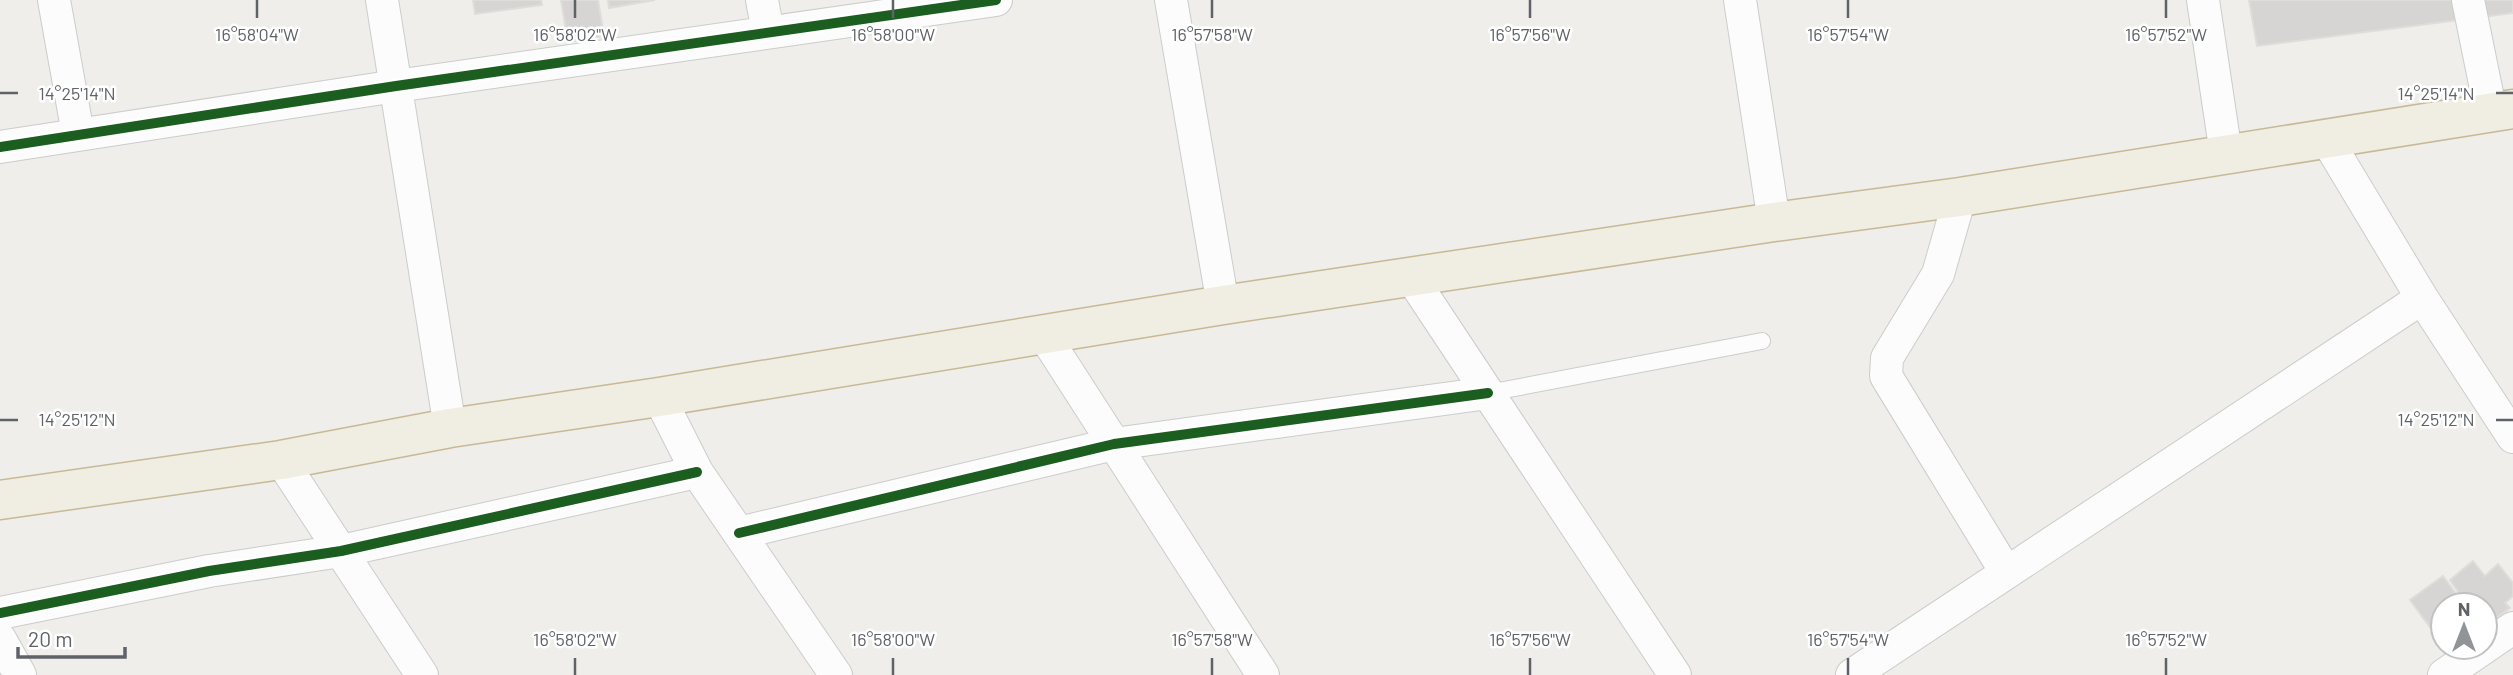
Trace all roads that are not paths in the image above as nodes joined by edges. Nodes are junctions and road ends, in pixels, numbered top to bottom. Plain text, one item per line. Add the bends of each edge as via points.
1 (54, 0) edge
2 (382, 0) edge
3 (762, 0) edge
4 (996, 0) edge
5 (1171, 0) edge
6 (1740, 0) edge
7 (2203, 0) edge
8 (2468, 0) edge
9 (768, 32) junction
10 (396, 86) junction
11 (2502, 111) edge
12 (78, 134) junction
13 (2327, 140) junction
14 (0, 147) edge
15 (2226, 154) junction
16 (1960, 197) junction
17 (1774, 222) junction
18 (1411, 277) junction
19 (2422, 298) junction
20 (1223, 305) junction
21 (1044, 335) junction
22 (1762, 341) dead end
23 (1488, 393) junction
24 (659, 397) junction
25 (450, 428) junction
26 (2513, 437) edge
27 (1114, 444) junction
28 (281, 460) junction
29 (697, 472) junction
30 (0, 500) edge
31 (739, 533) junction
32 (341, 551) junction
33 (2006, 572) junction
34 (0, 613) edge
35 (0, 639) edge
36 (2464, 661) edge
37 (20, 675) edge
38 (422, 675) edge
39 (836, 675) edge
40 (1263, 675) edge
41 (1675, 675) edge
42 (1852, 675) edge
43 (2444, 675) edge

1 - 12 street
2 - 10 street
3 - 9 street
4 - 9 street
5 - 20 street
6 - 17 street
7 - 15 street
8 - 11 street
9 - 10 street
10 - 12 street
10 - 25 street
11 - 13 highway
12 - 14 street
13 - 15 highway
13 - 19 street
15 - 16 highway
16 - 17 highway
16 - 33 street via 1938,274 1887,358 1886,376
17 - 18 highway
18 - 20 highway
18 - 23 street
19 - 26 street
19 - 33 street
20 - 21 highway
21 - 24 highway
21 - 27 street
22 - 23 lane
23 - 27 street
23 - 41 street
24 - 25 highway
24 - 29 street
25 - 28 highway
27 - 31 street
27 - 40 street
28 - 30 highway
28 - 32 street
29 - 31 street
29 - 32 street
31 - 39 street
32 - 34 street via 209,571
32 - 38 street
33 - 42 street
35 - 37 street
36 - 43 street

